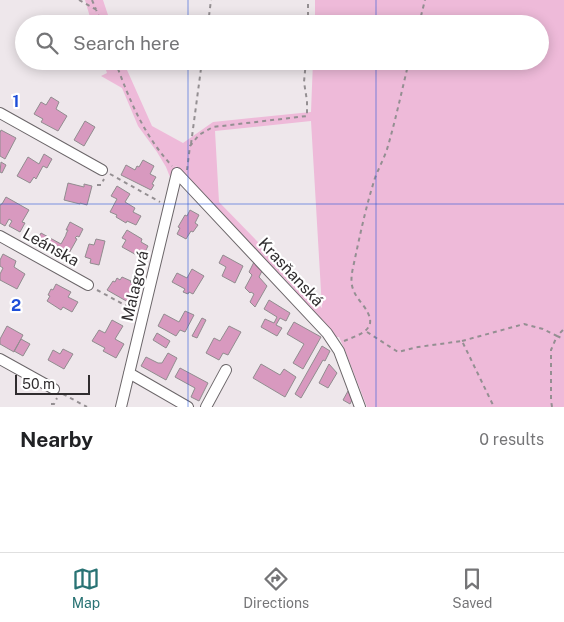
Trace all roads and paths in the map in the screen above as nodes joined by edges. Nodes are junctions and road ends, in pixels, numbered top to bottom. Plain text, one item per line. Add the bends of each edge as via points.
1 (79, 0) edge
2 (92, 0) edge
3 (211, 0) edge
4 (308, 0) edge
5 (426, 0) edge
6 (97, 10) junction
7 (99, 15) edge
8 (209, 15) edge
9 (308, 15) edge
10 (421, 15) edge
11 (119, 70) edge
12 (201, 70) edge
13 (305, 70) edge
14 (407, 70) edge
15 (0, 113) edge
16 (190, 146) junction
17 (104, 174) junction
18 (180, 175) junction
19 (97, 185) dead end
20 (169, 207) junction
21 (0, 236) edge
22 (88, 285) joint
23 (143, 315) junction
24 (564, 329) edge
25 (367, 331) junction
26 (557, 336) junction
27 (564, 339) edge
28 (462, 342) junction
29 (335, 344) junction
30 (0, 358) edge
31 (226, 370) dead end
32 (129, 373) junction
33 (54, 388) dead end
34 (51, 404) dead end
35 (87, 407) edge
36 (121, 407) edge
37 (188, 407) edge
38 (206, 407) edge
39 (360, 407) edge
40 (494, 407) edge
41 (552, 407) edge

1 - 6 path
2 - 6 path
3 - 8 path
4 - 9 path
5 - 10 path
6 - 7 path
11 - 18 path via 138,119
12 - 16 path
13 - 16 path via 307,116 213,127 199,135
14 - 25 path via 388,149 375,178 362,225 352,273 352,287 369,314 371,322
15 - 17 street
16 - 18 path via 189,163
17 - 19 path via 101,185
17 - 20 path
18 - 20 street, Malagová
18 - 29 street, Krasňanská
20 - 23 street, Malagová
21 - 22 street, Leánska
22 - 23 path
23 - 32 street, Malagová
24 - 26 path
25 - 28 path via 398,352
25 - 29 path
26 - 27 path
26 - 28 path via 524,324
26 - 41 path via 551,350
28 - 40 path
29 - 39 street, Krasňanská
30 - 33 street
31 - 38 street
32 - 36 street, Malagová
32 - 37 street
34 - 35 path via 61,392

